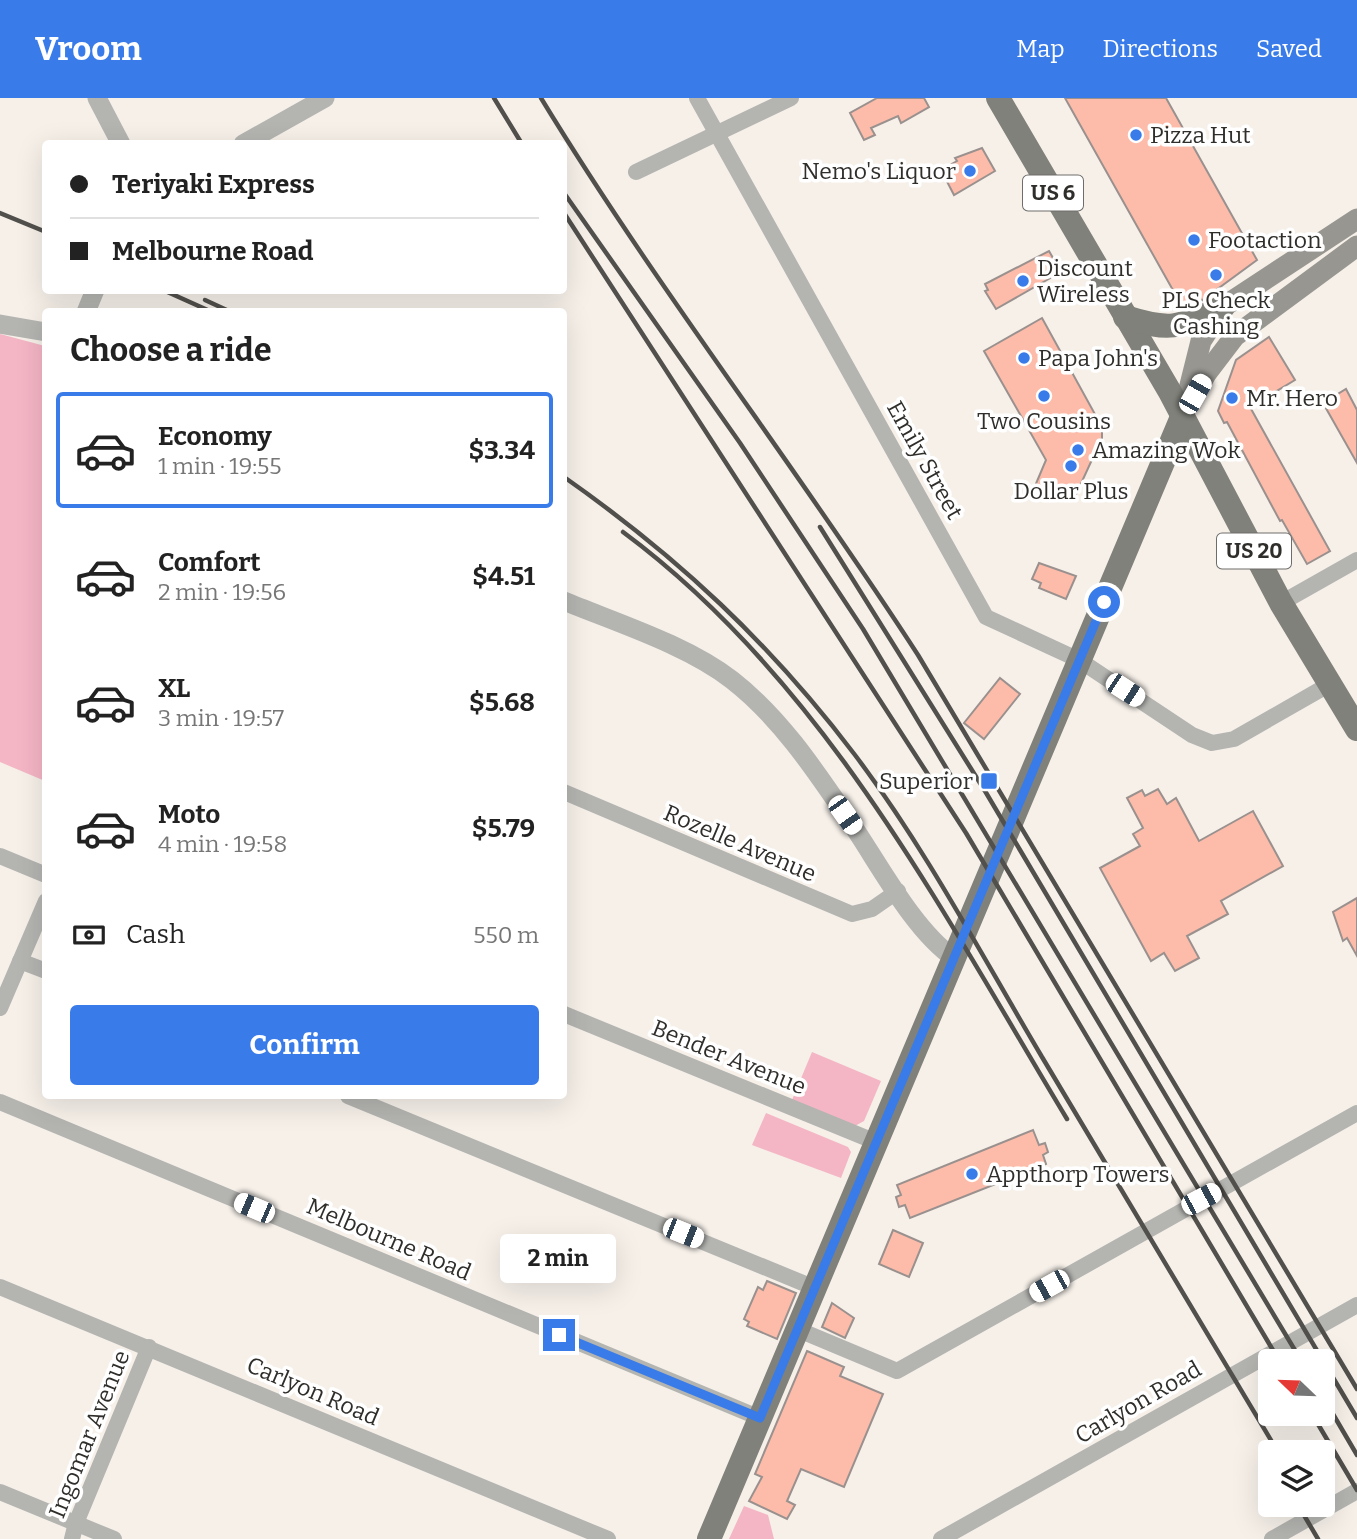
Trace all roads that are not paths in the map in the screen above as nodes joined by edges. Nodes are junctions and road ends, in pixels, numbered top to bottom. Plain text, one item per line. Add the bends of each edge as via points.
1 (97, 98) edge
2 (326, 98) edge
3 (697, 98) edge
4 (791, 98) edge
5 (998, 98) edge
6 (718, 134) junction
7 (119, 140) edge
8 (250, 140) edge
9 (636, 172) dead end
10 (1357, 219) edge
11 (1357, 246) edge
12 (1223, 307) junction
13 (1125, 317) junction
14 (0, 324) edge
15 (42, 331) edge
16 (1182, 417) junction
17 (1357, 560) edge
18 (567, 601) edge
19 (1281, 603) junction
20 (1079, 660) junction
21 (1330, 684) junction
22 (1357, 729) edge
23 (567, 793) edge
24 (0, 856) edge
25 (42, 873) edge
26 (898, 891) junction
27 (42, 910) edge
28 (954, 958) junction
29 (20, 961) junction
30 (42, 969) edge
31 (0, 1008) edge
32 (567, 1015) edge
33 (355, 1099) edge
34 (0, 1102) edge
35 (1357, 1112) edge
36 (876, 1142) junction
37 (0, 1287) edge
38 (816, 1288) junction
39 (1357, 1305) edge
40 (799, 1330) junction
41 (149, 1347) junction
42 (760, 1418) junction
43 (1357, 1491) edge
44 (0, 1492) edge
45 (74, 1531) edge
46 (114, 1539) edge
47 (608, 1539) edge
48 (709, 1539) edge
49 (941, 1539) edge
50 (1272, 1539) edge

1 - 7 street
2 - 8 street
3 - 6 street, Emily Street
4 - 6 street
5 - 13 main road, US 6
6 - 9 street
6 - 20 street, Emily Street via 986,617
10 - 12 main road
11 - 16 main road via 1235,336
12 - 13 main road via 1164,328
12 - 16 main road via 1201,341
13 - 16 main road, US 6
14 - 15 street
16 - 19 main road, US 20
16 - 20 main road
17 - 19 street
18 - 26 street via 702,661 732,679 787,734
19 - 21 main road, US 20
20 - 21 street, Emily Street via 1192,735 1212,743 1234,739
20 - 28 main road
21 - 22 main road, US 20
23 - 26 street, Rozelle Avenue via 852,914 872,909
24 - 25 street
26 - 28 street via 921,929
27 - 29 street
28 - 36 main road
29 - 30 street
29 - 31 street
32 - 36 street, Bender Avenue
33 - 38 street
34 - 42 street, Melbourne Road
35 - 40 street via 897,1371
36 - 38 main road
37 - 41 street, Carlyon Road
38 - 40 main road
39 - 49 street, Carlyon Road
40 - 42 main road
41 - 45 street, Ingomar Avenue
41 - 47 street, Carlyon Road
42 - 48 main road
43 - 50 street
44 - 45 street
45 - 46 street

